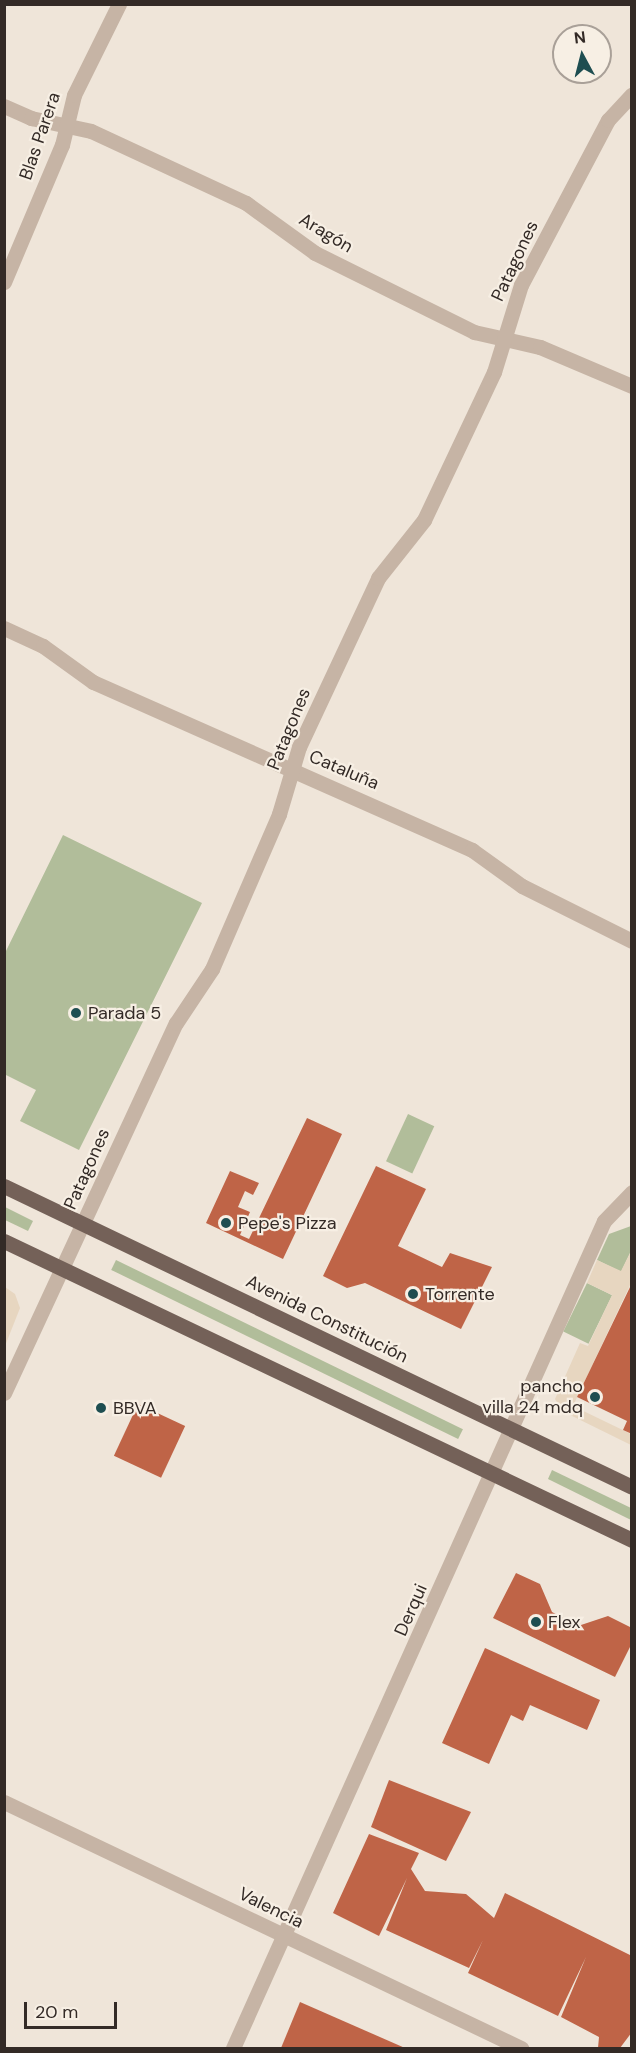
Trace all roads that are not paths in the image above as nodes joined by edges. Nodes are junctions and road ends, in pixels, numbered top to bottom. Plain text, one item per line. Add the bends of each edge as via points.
1 (118, 4) edge
2 (632, 94) edge
3 (4, 106) edge
4 (66, 126) junction
5 (4, 282) edge
6 (502, 339) junction
7 (632, 386) edge
8 (4, 628) edge
9 (292, 770) junction
10 (632, 941) edge
11 (4, 1186) edge
12 (632, 1192) edge
13 (83, 1223) junction
14 (4, 1241) edge
15 (63, 1269) junction
16 (4, 1393) edge
17 (509, 1428) junction
18 (493, 1474) junction
19 (632, 1487) edge
20 (632, 1540) edge
21 (4, 1802) edge
22 (286, 1937) junction
23 (233, 2049) edge
24 (521, 2049) edge

1 - 4 street, Blas Parera via 74,95
2 - 6 street, Patagones via 608,120 526,274
3 - 4 street, Aragón
4 - 5 street, Blas Parera
4 - 6 street, Aragón via 91,131 246,203 315,254 474,332
6 - 7 street, Aragón via 540,347
6 - 9 street, Patagones via 494,372 424,520 378,578
8 - 9 street, Cataluña via 44,646 93,682
9 - 10 street, Cataluña via 472,850 522,886
9 - 13 street, Patagones via 279,814 212,969 176,1023
11 - 13 main road, Avenida Constitución
12 - 17 street, Derqui via 604,1221
13 - 15 street, Patagones
13 - 17 main road, Avenida Constitución
14 - 15 main road
15 - 16 street, Patagones
15 - 18 main road
17 - 18 street, Derqui
17 - 19 main road, Avenida Constitución
18 - 20 main road
18 - 22 street, Derqui
21 - 22 street, Valencia
22 - 23 street, Derqui
22 - 24 street, Valencia

